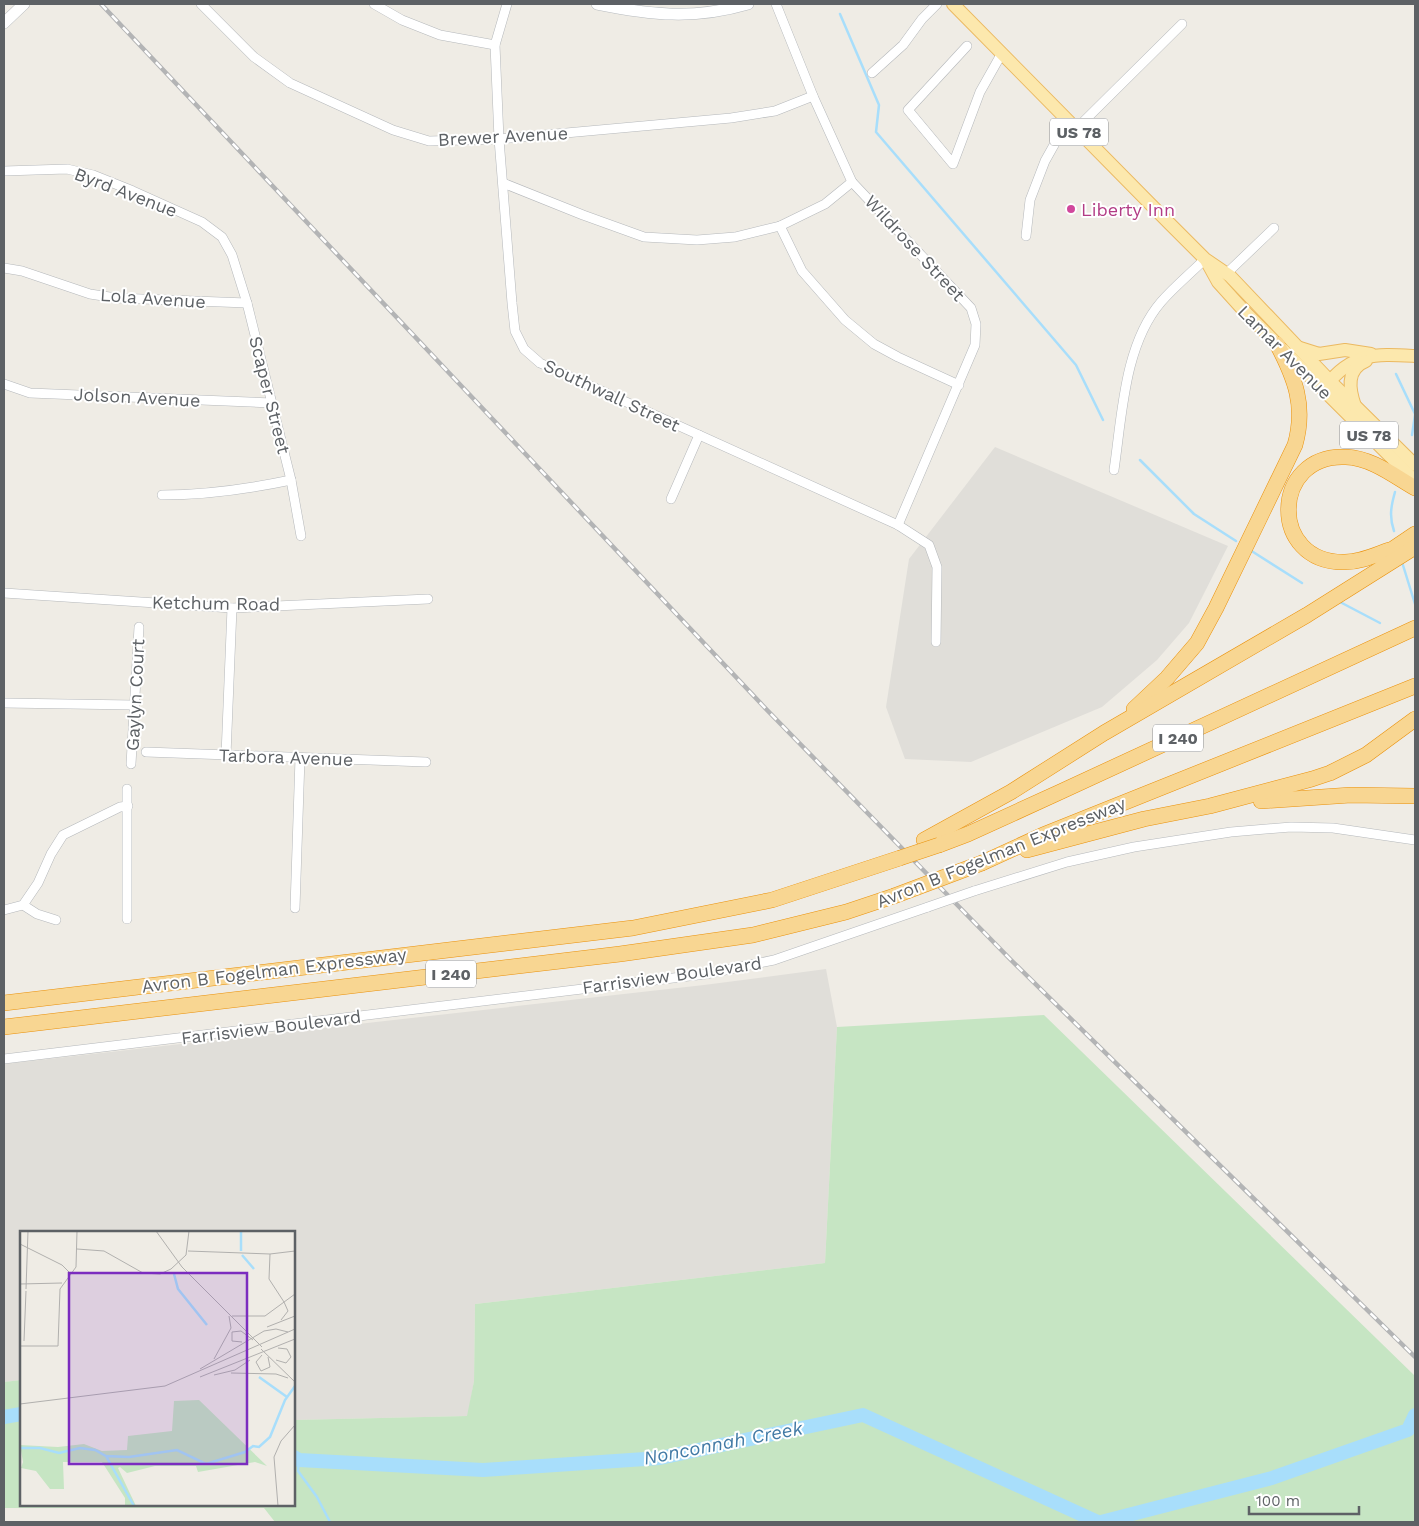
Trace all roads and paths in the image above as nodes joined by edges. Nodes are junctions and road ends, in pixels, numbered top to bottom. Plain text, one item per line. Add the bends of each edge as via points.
1 (24, 4) edge
2 (201, 4) edge
3 (374, 4) edge
4 (508, 4) edge
5 (597, 4) edge
6 (748, 4) edge
7 (776, 4) edge
8 (937, 4) edge
9 (953, 4) edge
10 (4, 23) edge
11 (1182, 24) dead end
12 (495, 46) junction
13 (967, 46) dead end
14 (1002, 53) junction
15 (872, 73) dead end
16 (813, 96) junction
17 (1072, 124) junction
18 (500, 139) junction
19 (4, 170) edge
20 (852, 182) junction
21 (503, 184) junction
22 (780, 226) junction
23 (1274, 228) dead end
24 (1026, 236) dead end
25 (232, 255) joint
26 (1205, 259) junction
27 (4, 268) edge
28 (1226, 274) junction
29 (247, 303) junction
30 (1277, 344) junction
31 (1297, 347) junction
32 (1381, 356) junction
33 (1415, 356) edge
34 (4, 384) edge
35 (959, 385) junction
36 (1326, 386) junction
37 (272, 403) junction
38 (1355, 406) junction
39 (698, 435) junction
40 (1415, 465) edge
41 (1114, 470) dead end
42 (291, 480) junction
43 (1415, 480) edge
44 (1415, 488) edge
45 (162, 495) dead end
46 (671, 499) dead end
47 (898, 525) junction
48 (1415, 534) edge
49 (301, 536) dead end
50 (1415, 547) edge
51 (1389, 550) junction
52 (4, 593) edge
53 (428, 599) dead end
54 (232, 608) junction
55 (139, 627) dead end
56 (1415, 628) edge
57 (936, 642) dead end
58 (1415, 686) edge
59 (1173, 693) junction
60 (4, 703) edge
61 (134, 705) junction
62 (1415, 719) edge
63 (1104, 733) junction
64 (146, 752) dead end
65 (226, 755) junction
66 (300, 758) junction
67 (426, 762) dead end
68 (131, 764) dead end
69 (127, 789) dead end
70 (1415, 796) edge
71 (128, 806) junction
72 (1210, 806) junction
73 (1415, 840) edge
74 (900, 858) junction
75 (988, 861) junction
76 (23, 905) junction
77 (295, 908) dead end
78 (4, 910) edge
79 (127, 919) dead end
80 (56, 920) dead end
81 (4, 1002) edge
82 (4, 1027) edge
83 (4, 1059) edge

1 - 10 main road
2 - 18 street, Brewer Avenue via 254,57 290,83 392,130 429,141
3 - 12 street via 402,20 440,35
4 - 12 street, Southwall Street
5 - 6 main road via 648,13 692,15
7 - 16 street, Wildrose Street
8 - 15 street via 903,46
9 - 14 main road, Lamar Avenue / US 78
11 - 17 street
12 - 18 street, Southwall Street
13 - 14 street via 908,110 953,164 980,92
14 - 17 main road, Lamar Avenue / US 78
16 - 18 street, Brewer Avenue via 774,110 731,118
16 - 20 street, Wildrose Street
17 - 24 street via 1045,161 1030,200
17 - 26 main road, Lamar Avenue / US 78
18 - 21 street, Southwall Street
19 - 25 street, Byrd Avenue via 67,169 93,175 202,222 222,237
20 - 22 street via 825,204
20 - 35 street, Wildrose Street via 971,308 976,324 975,345
21 - 22 street via 644,237 697,240 735,237
21 - 39 street, Southwall Street via 512,303 516,331 524,349 540,363
22 - 35 street via 802,271 845,320 874,344
23 - 28 street
25 - 29 street, Scaper Street
26 - 28 main road, Lamar Avenue / US 78
26 - 30 main road, Lamar Avenue / US 78 via 1218,282
26 - 41 street via 1161,302 1136,344 1129,366
27 - 29 street, Lola Avenue via 90,294 116,298
28 - 31 main road, Lamar Avenue / US 78
29 - 37 street, Scaper Street
30 - 36 main road, Lamar Avenue / US 78
30 - 63 highway via 1296,386 1301,414 1298,435 1288,461 1197,643 1167,678
31 - 32 main road via 1319,354 1345,350
31 - 36 main road, Lamar Avenue / US 78
32 - 33 main road
32 - 36 main road via 1354,361
32 - 38 main road via 1360,364 1354,370 1350,384
34 - 37 street, Jolson Avenue via 30,392
35 - 47 street, Wildrose Street
36 - 38 main road, Lamar Avenue / US 78
36 - 43 main road, Lamar Avenue / US 78
37 - 42 street, Scaper Street
38 - 40 main road, Lamar Avenue / US 78
39 - 46 street
39 - 47 street, Southwall Street
42 - 45 street via 200,495
42 - 49 street, Scaper Street
44 - 51 highway via 1381,468 1345,457 1317,463 1295,482 1288,519 1296,539 1312,554 1344,562 1363,560
47 - 57 street, Southwall Street via 929,545 937,567
48 - 51 highway
50 - 59 highway
51 - 59 highway via 1374,563
52 - 54 street, Ketchum Road
53 - 54 street, Ketchum Road
54 - 65 street
55 - 61 street, Gaylyn Court
56 - 74 highway, Avron B Fogelman Expressway / I 240, bridge via 968,834
58 - 75 highway, Avron B Fogelman Expressway / I 240 via 1043,835
59 - 63 highway
60 - 61 street
61 - 68 street, Gaylyn Court
62 - 72 highway via 1366,755 1330,773
63 - 74 highway via 997,800 924,840
64 - 65 street, Tarbora Avenue
65 - 66 street, Tarbora Avenue
66 - 67 street, Tarbora Avenue
66 - 77 street
69 - 71 street
70 - 72 highway via 1324,796
71 - 76 street via 63,835
71 - 79 street
72 - 75 highway via 1144,819
73 - 83 street, Farrisview Boulevard, bridge via 1333,828 1291,827 1231,832 1134,847 1067,862 974,891 774,960 706,974
74 - 81 highway, Avron B Fogelman Expressway / I 240 via 772,900 633,928
75 - 82 highway, Avron B Fogelman Expressway / I 240, bridge via 846,912 753,935
76 - 78 street
76 - 80 street

